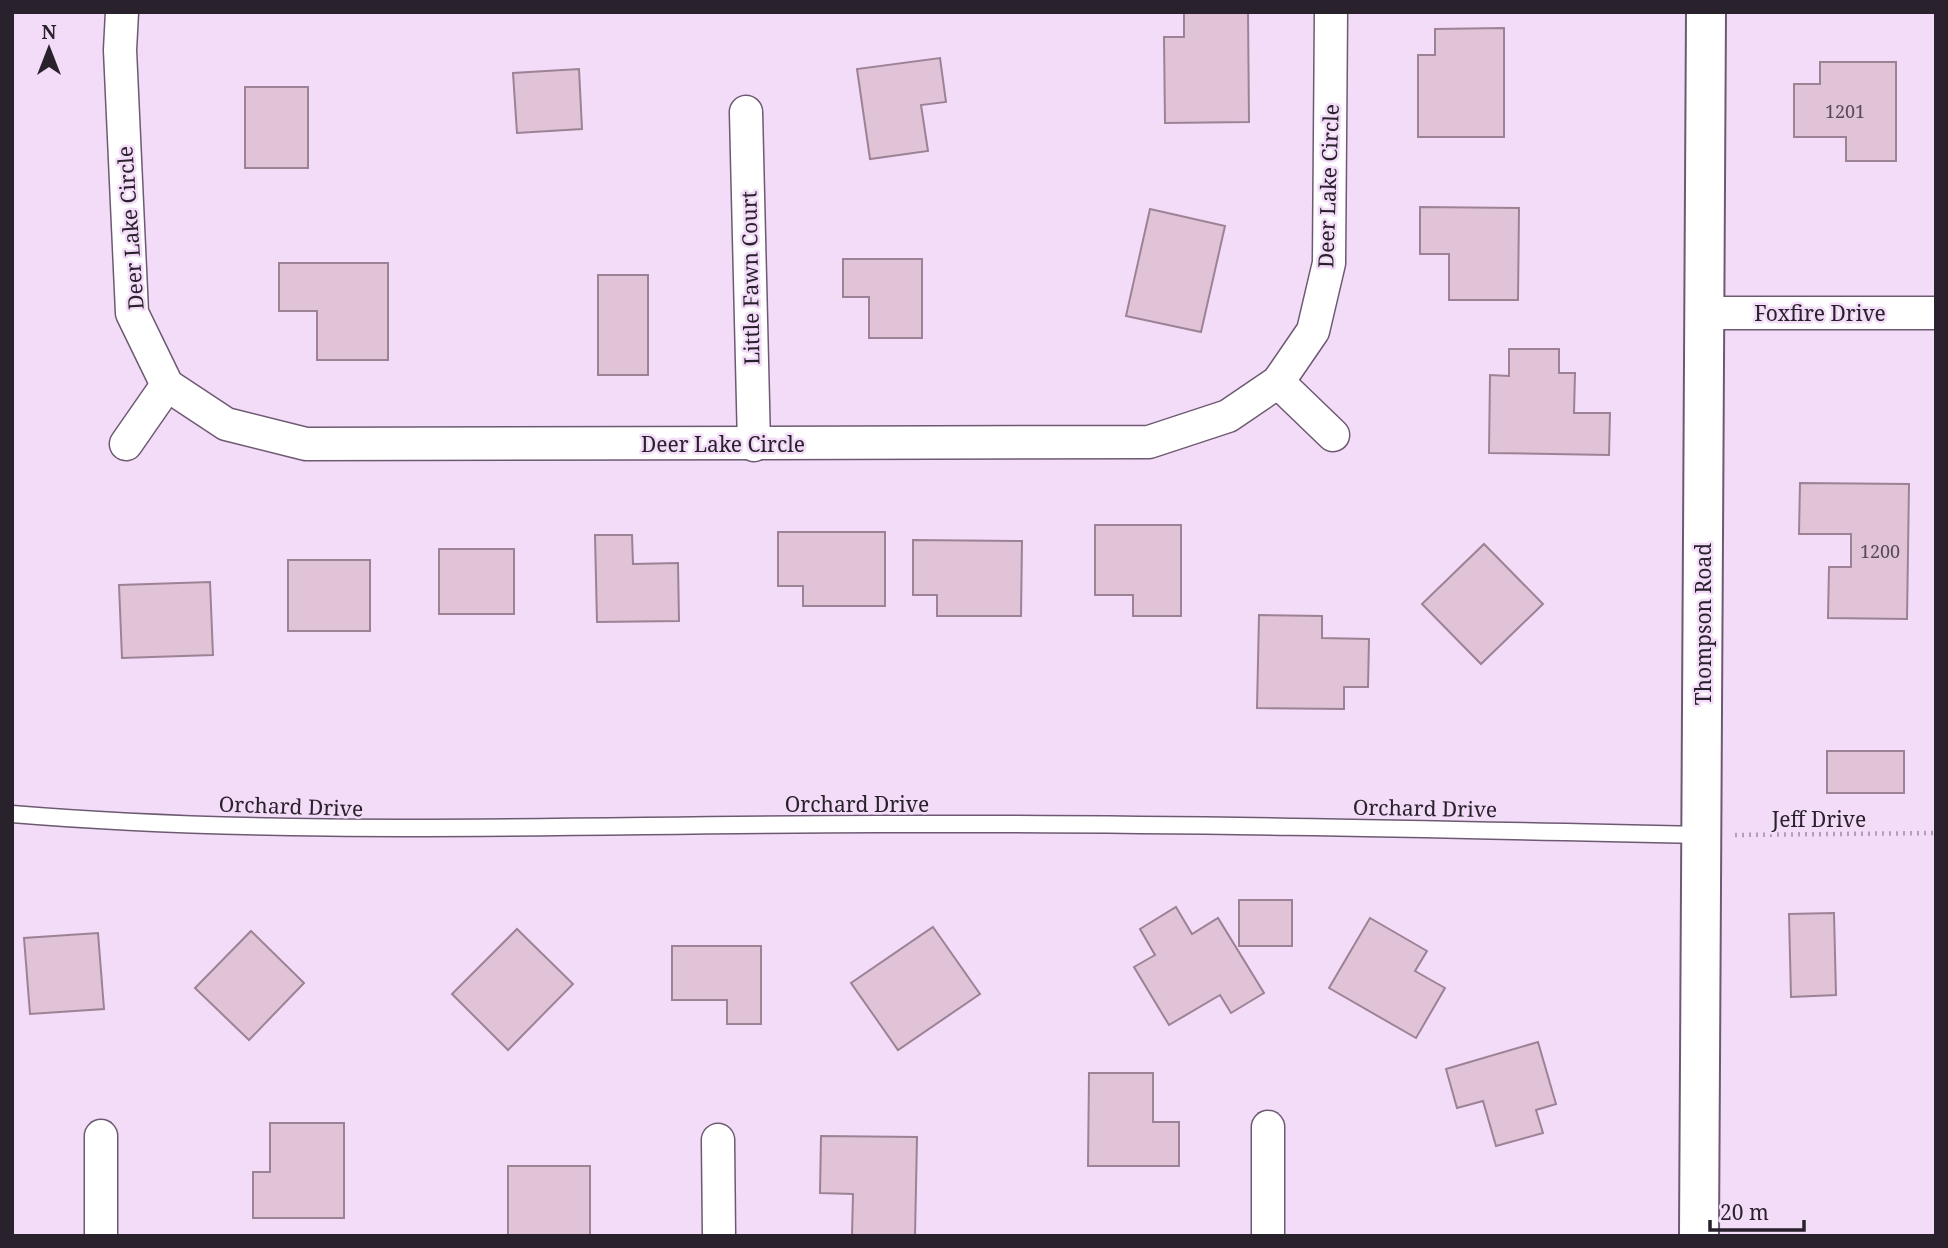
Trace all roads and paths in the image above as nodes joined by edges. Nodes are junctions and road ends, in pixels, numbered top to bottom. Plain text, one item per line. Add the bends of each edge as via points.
1 (122, 12) edge
2 (1332, 12) edge
3 (1706, 12) edge
4 (746, 112) dead end
5 (1704, 313) junction
6 (1936, 313) edge
7 (1278, 382) junction
8 (167, 385) junction
9 (1333, 435) dead end
10 (126, 444) dead end
11 (754, 445) junction
12 (12, 814) edge
13 (1936, 833) edge
14 (1703, 835) junction
15 (1268, 1127) dead end
16 (101, 1136) dead end
17 (718, 1140) dead end
18 (101, 1236) edge
19 (719, 1236) edge
20 (1268, 1236) edge
21 (1699, 1236) edge

1 - 8 street, Deer Lake Circle via 132,313
2 - 7 street, Deer Lake Circle via 1329,262 1313,331
3 - 5 street, Thompson Road
4 - 11 street, Little Fawn Court
5 - 6 street, Foxfire Drive
5 - 14 street, Thompson Road
7 - 9 street
7 - 11 street, Deer Lake Circle via 1228,416 1149,442
8 - 10 street
8 - 11 street, Deer Lake Circle via 226,424 306,444
12 - 14 lane, Orchard Drive via 421,831 890,824 1303,826
13 - 14 path, Jeff Drive
14 - 21 street, Thompson Road
15 - 20 street
16 - 18 street
17 - 19 street

